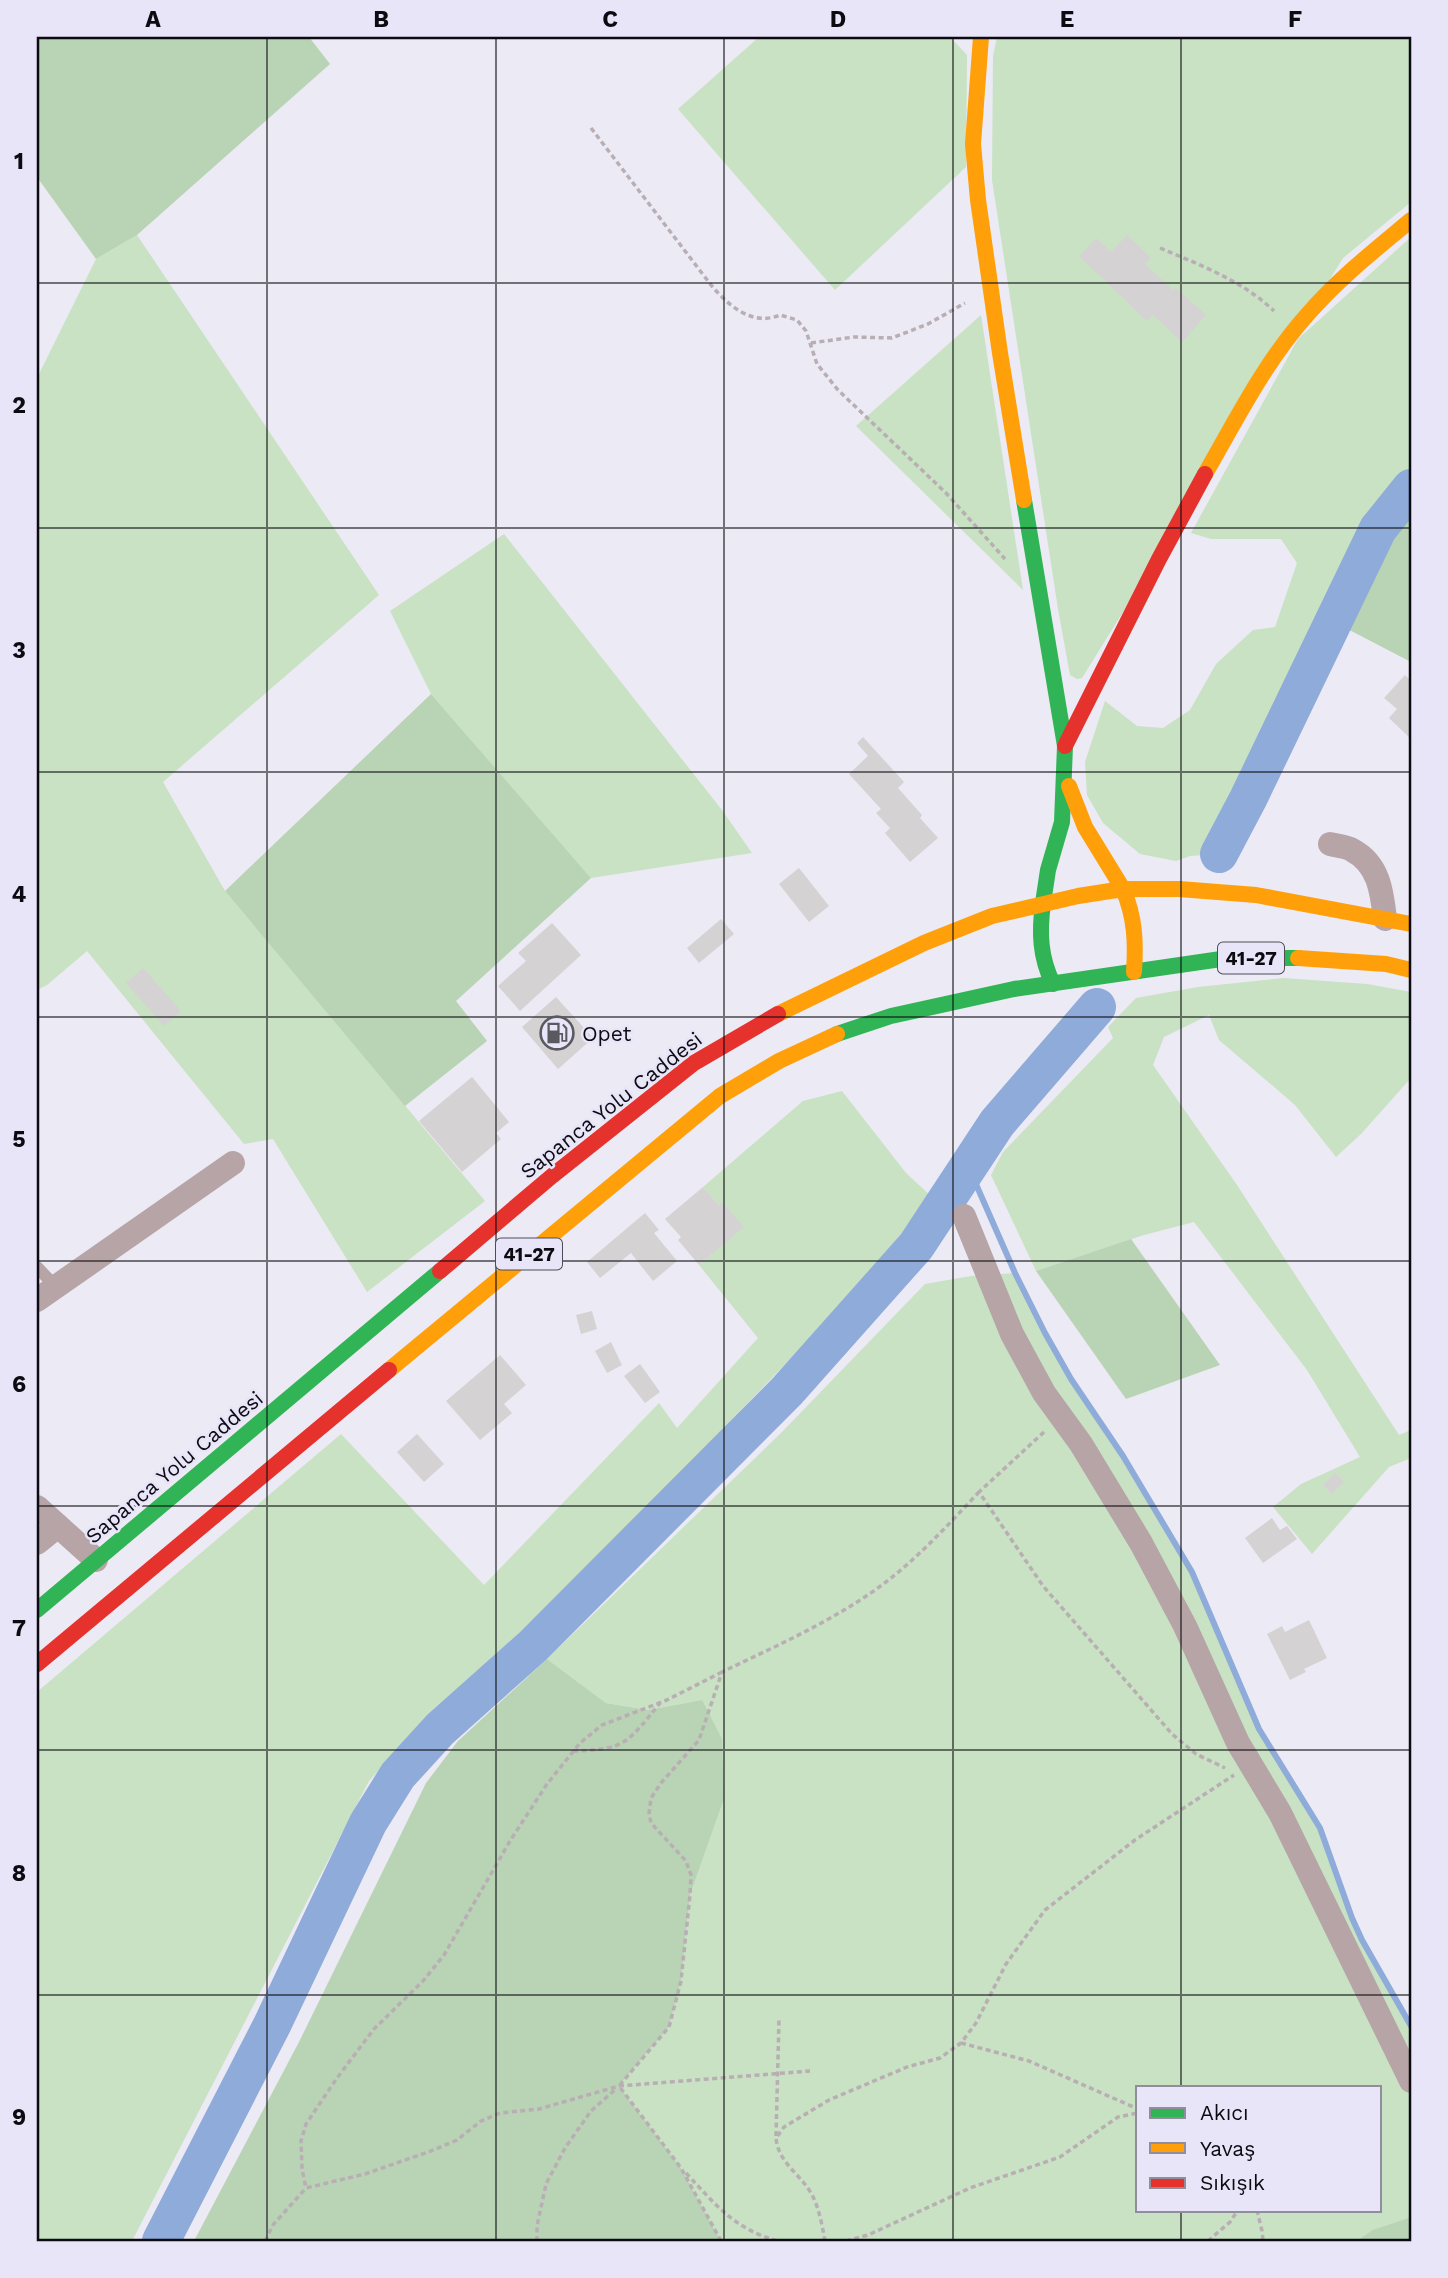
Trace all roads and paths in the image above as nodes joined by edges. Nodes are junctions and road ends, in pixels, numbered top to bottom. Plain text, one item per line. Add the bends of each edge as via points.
1 (981, 37) edge
2 (591, 128) dead end
3 (1411, 220) edge
4 (1160, 248) dead end
5 (991, 287) junction
6 (1293, 331) junction
7 (811, 343) junction
8 (1006, 561) dead end
9 (1065, 746) junction
10 (1065, 776) junction
11 (1330, 844) dead end
12 (1123, 889) junction
13 (1043, 904) junction
14 (1385, 919) junction
15 (1411, 924) edge
16 (1411, 970) edge
17 (1134, 972) junction
18 (1053, 984) junction
19 (233, 1163) dead end
20 (964, 1216) dead end
21 (37, 1267) edge
22 (46, 1294) edge
23 (1060, 1416) junction
24 (979, 1492) junction
25 (37, 1507) edge
26 (58, 1526) junction
27 (37, 1544) edge
28 (96, 1560) junction
29 (37, 1610) edge
30 (37, 1664) edge
31 (722, 1672) junction
32 (661, 1702) junction
33 (573, 1751) junction
34 (779, 2020) dead end
35 (961, 2043) junction
36 (810, 2071) dead end
37 (777, 2073) junction
38 (1411, 2081) edge
39 (619, 2086) junction
40 (1136, 2110) edge
41 (1136, 2112) edge
42 (776, 2138) junction
43 (681, 2168) junction
44 (306, 2188) junction
45 (1237, 2212) edge
46 (1257, 2212) edge
47 (265, 2241) edge
48 (537, 2241) edge
49 (721, 2241) edge
50 (778, 2241) edge
51 (825, 2241) edge
52 (846, 2241) edge
53 (1208, 2241) edge
54 (1263, 2241) edge

1 - 5 main road via 973,144
2 - 7 path via 727,303 767,320 779,314 797,320
3 - 6 main road via 1347,275
4 - 6 path via 1250,292
5 - 7 path via 928,324 892,338
5 - 9 main road
6 - 9 main road via 1180,516
7 - 8 path via 817,364 838,390 946,493
9 - 10 main road
10 - 12 main road via 1084,827
10 - 13 main road via 1062,822
11 - 14 street via 1352,849 1371,866 1380,884
12 - 13 main road, Sapanca Yolu Caddesi
12 - 14 main road, Sapanca Yolu Caddesi via 1256,895
12 - 17 main road via 1136,925
13 - 18 main road via 1039,948
13 - 28 main road, Sapanca Yolu Caddesi via 992,916 923,943 778,1014 694,1063 552,1176
14 - 15 main road, Sapanca Yolu Caddesi
16 - 17 main road, 41-27 via 1317,958 1228,958
17 - 18 main road, 41-27
18 - 30 main road, 41-27 via 891,1016 779,1061 720,1096
19 - 22 street
20 - 23 street via 1012,1334
21 - 22 lane
23 - 24 path
23 - 38 street via 1141,1543 1185,1626 1238,1743 1280,1813
24 - 31 path via 931,1544 881,1585 833,1616
24 - 35 path via 1043,1586 1172,1734 1196,1754 1237,1773 1135,1840 1045,1910 1006,1964
25 - 26 street
26 - 27 street
26 - 28 street
28 - 29 main road, Sapanca Yolu Caddesi
31 - 32 path
31 - 39 path via 699,1740 651,1798 651,1823 686,1861 691,1875 681,1981 669,2027
32 - 33 path via 602,1725
32 - 33 path via 621,1745
33 - 44 path via 510,1841 443,1955 374,2029 306,2124 301,2141
34 - 37 path
35 - 40 path via 1029,2061
35 - 42 path via 940,2058 907,2067 829,2101 784,2126
36 - 37 path
37 - 39 path
37 - 42 path
39 - 43 path
39 - 44 path via 539,2109 500,2113 431,2151
39 - 48 path via 591,2111 546,2184
41 - 52 path via 1118,2117 1060,2157 970,2188
42 - 51 path via 777,2151 811,2194
43 - 49 path
43 - 50 path via 734,2221 755,2235
44 - 47 path
45 - 53 path
46 - 54 path

